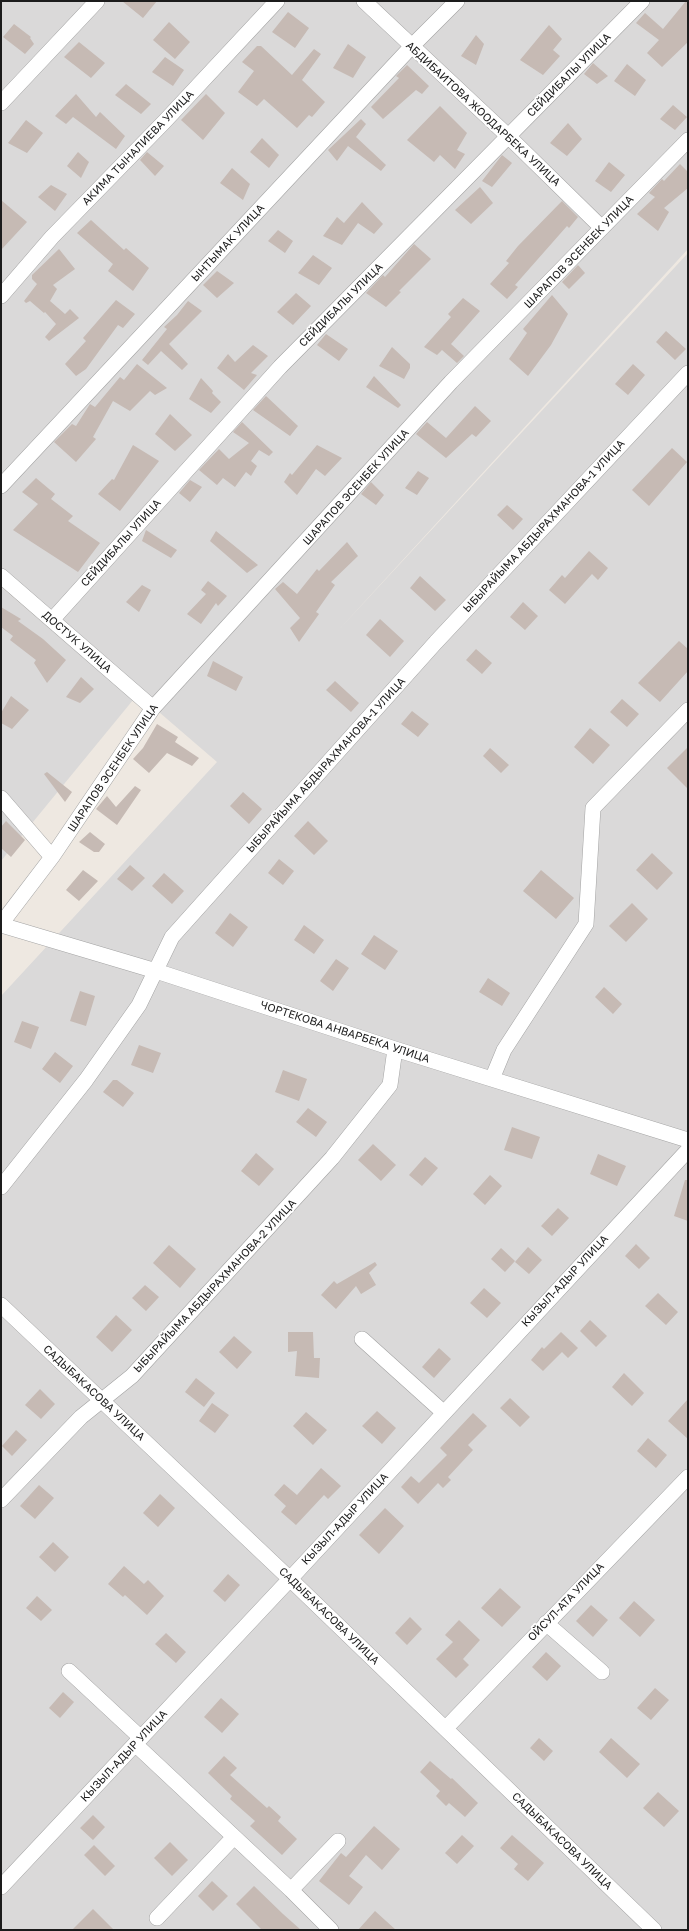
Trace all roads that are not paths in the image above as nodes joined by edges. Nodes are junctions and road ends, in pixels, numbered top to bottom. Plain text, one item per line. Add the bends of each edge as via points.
1 (97, 1) edge
2 (277, 1) edge
3 (364, 1) edge
4 (457, 1) edge
5 (642, 1) edge
6 (412, 46) junction
7 (1, 103) edge
8 (508, 136) junction
9 (688, 140) edge
10 (602, 228) junction
11 (1, 296) edge
12 (688, 373) edge
13 (1, 486) edge
14 (1, 576) edge
15 (52, 620) junction
16 (153, 708) junction
17 (688, 710) edge
18 (1, 798) edge
19 (52, 858) junction
20 (1, 925) edge
21 (156, 971) junction
22 (396, 1049) junction
23 (492, 1079) junction
24 (688, 1140) edge
25 (688, 1150) edge
26 (1, 1187) edge
27 (1, 1305) edge
28 (362, 1339) dead end
29 (102, 1400) junction
30 (443, 1412) junction
31 (688, 1477) edge
32 (1, 1500) edge
33 (290, 1579) junction
34 (546, 1623) junction
35 (69, 1671) dead end
36 (602, 1672) dead end
37 (446, 1728) junction
38 (138, 1741) junction
39 (234, 1837) junction
40 (338, 1840) dead end
41 (1, 1887) edge
42 (291, 1890) junction
43 (157, 1918) dead end
44 (331, 1930) edge
45 (654, 1930) edge

1 - 7 street
2 - 11 street, АКИМА ТЫНАЛИЕВА УЛИЦА via 52,237
3 - 6 street, АБДИБАИТОВА ЖООДАРБЕКА УЛИЦА
4 - 6 street, ЫНТЫМАК УЛИЦА
5 - 8 street, СЕЙДИБАЛЫ УЛИЦА
6 - 8 street, АБДИБАИТОВА ЖООДАРБЕКА УЛИЦА
6 - 13 street, ЫНТЫМАК УЛИЦА
8 - 10 street, АБДИБАИТОВА ЖООДАРБЕКА УЛИЦА
8 - 15 street, СЕЙДИБАЛЫ УЛИЦА via 280,367
9 - 10 street, ШАРАПОВ ЭСЕНБЕК УЛИЦА
10 - 16 street, ШАРАПОВ ЭСЕНБЕК УЛИЦА via 451,382
12 - 21 street, ЫБЫРАЙЫМА АБДЫРАХМАНОВА-1 УЛИЦА via 436,642 172,937
14 - 15 street, ДОСТУК УЛИЦА
15 - 16 street, ДОСТУК УЛИЦА
16 - 19 street, ШАРАПОВ ЭСЕНБЕК УЛИЦА
17 - 23 street via 593,808 586,924 504,1050
18 - 19 street
19 - 20 street, ШАРАПОВ ЭСЕНБЕК УЛИЦА
20 - 21 street, ЧОРТЕКОВА АНВАРБЕКА УЛИЦА
21 - 22 street, ЧОРТЕКОВА АНВАРБЕКА УЛИЦА
21 - 26 street, ЫБЫРАЙЫМА АБДЫРАХМАНОВА-1 УЛИЦА via 139,1005 86,1080
22 - 23 street, ЧОРТЕКОВА АНВАРБЕКА УЛИЦА
22 - 29 street, ЫБЫРАЙЫМА АБДЫРАХМАНОВА-2 УЛИЦА via 390,1085 332,1158 132,1376
23 - 24 street, ЧОРТЕКОВА АНВАРБЕКА УЛИЦА
25 - 30 street, КЫЗЫЛ-АДЫР УЛИЦА
27 - 29 street, САДЫБАКАСОВА УЛИЦА
28 - 30 street
29 - 32 street, ЫБЫРАЙЫМА АБДЫРАХМАНОВА-2 УЛИЦА via 81,1417
29 - 33 street, САДЫБАКАСОВА УЛИЦА
30 - 33 street, КЫЗЫЛ-АДЫР УЛИЦА
31 - 34 street, ОЙСУЛ-АТА УЛИЦА
33 - 37 street, САДЫБАКАСОВА УЛИЦА
33 - 38 street, КЫЗЫЛ-АДЫР УЛИЦА
34 - 36 street
34 - 37 street, ОЙСУЛ-АТА УЛИЦА
35 - 38 street
37 - 45 street, САДЫБАКАСОВА УЛИЦА
38 - 39 street
38 - 41 street, КЫЗЫЛ-АДЫР УЛИЦА
39 - 42 street
39 - 43 street
40 - 42 street
42 - 44 street

